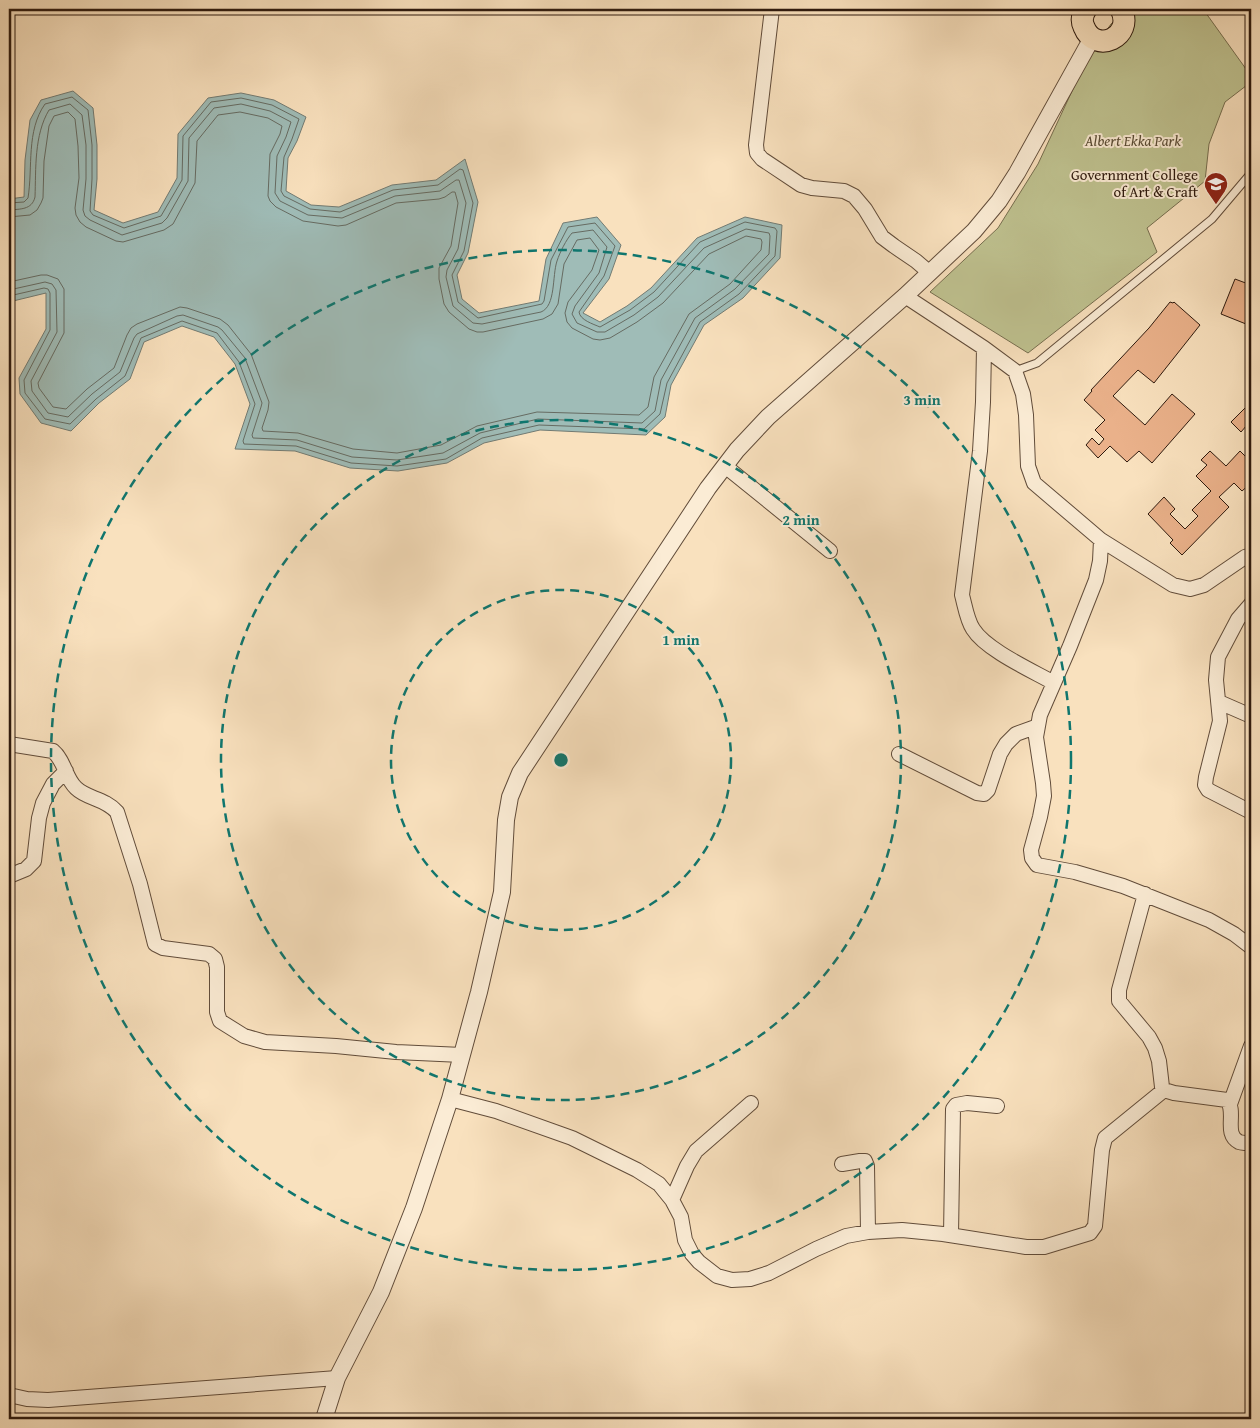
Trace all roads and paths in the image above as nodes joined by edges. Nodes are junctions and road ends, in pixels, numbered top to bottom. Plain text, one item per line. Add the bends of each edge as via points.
1 (772, 9) edge
2 (1083, 10) edge
3 (1126, 11) edge
4 (1092, 38) junction
5 (1251, 173) edge
6 (930, 274) junction
7 (905, 296) junction
8 (984, 348) junction
9 (1015, 371) junction
10 (725, 466) junction
11 (1101, 540) junction
12 (830, 551) dead end
13 (1251, 555) edge
14 (1251, 605) edge
15 (1054, 683) junction
16 (1219, 702) junction
17 (1251, 716) edge
18 (1038, 726) junction
19 (9, 744) edge
20 (899, 754) dead end
21 (66, 771) junction
22 (1251, 812) edge
23 (9, 876) edge
24 (1145, 894) junction
25 (1251, 947) edge
26 (1251, 1046) edge
27 (462, 1055) junction
28 (1164, 1090) junction
29 (450, 1099) junction
30 (751, 1103) dead end
31 (1230, 1104) junction
32 (997, 1106) dead end
33 (1251, 1144) edge
34 (842, 1164) dead end
35 (672, 1200) junction
36 (868, 1232) junction
37 (951, 1235) junction
38 (337, 1378) junction
39 (9, 1395) edge
40 (324, 1419) edge

1 - 6 street via 757,154 801,185 844,191 854,196 882,237
2 - 4 main road via 1082,24
3 - 4 main road via 1118,35 1106,41
4 - 6 street via 999,201
5 - 9 lane via 1212,219 1036,363
6 - 7 street
7 - 8 street
7 - 10 street via 768,417
8 - 9 street
8 - 15 street via 980,451 962,595 965,610 973,629 982,639
9 - 11 street via 1023,394 1028,466 1034,483
10 - 12 street
10 - 27 street via 520,773 510,797 506,820 502,892
11 - 13 street via 1173,585 1190,589 1204,585
11 - 15 street via 1096,580
14 - 16 street via 1238,619 1218,657 1216,680
15 - 18 street
16 - 17 street
16 - 22 street via 1220,721 1205,785 1208,790
18 - 20 street via 1016,734 1006,744 984,794
18 - 24 street via 1036,737 1044,796 1032,858 1037,865 1075,872
19 - 21 street via 53,751
21 - 23 street via 52,784 43,803 34,861 26,869
21 - 27 street via 78,790 111,805 116,812 140,884 155,944 163,948 210,954 215,959 217,1012 220,1021 228,1027 265,1042
24 - 25 street via 1209,920
24 - 28 street via 1119,990 1119,1001 1155,1048
26 - 31 street
27 - 29 street
28 - 31 street via 1227,1100
28 - 37 street via 1105,1138 1095,1226 1090,1233 1044,1247
29 - 35 street via 496,1111 572,1138 637,1170 659,1184
29 - 38 street via 414,1208 381,1292
30 - 35 street via 696,1151
31 - 33 street via 1232,1136 1239,1142
32 - 37 street via 968,1103 956,1105 953,1109
34 - 36 street via 865,1161 867,1166
35 - 36 street via 682,1217 685,1240 692,1254 717,1276 732,1280 769,1273 846,1236
36 - 37 street via 902,1230
38 - 39 street via 48,1400
38 - 40 street

